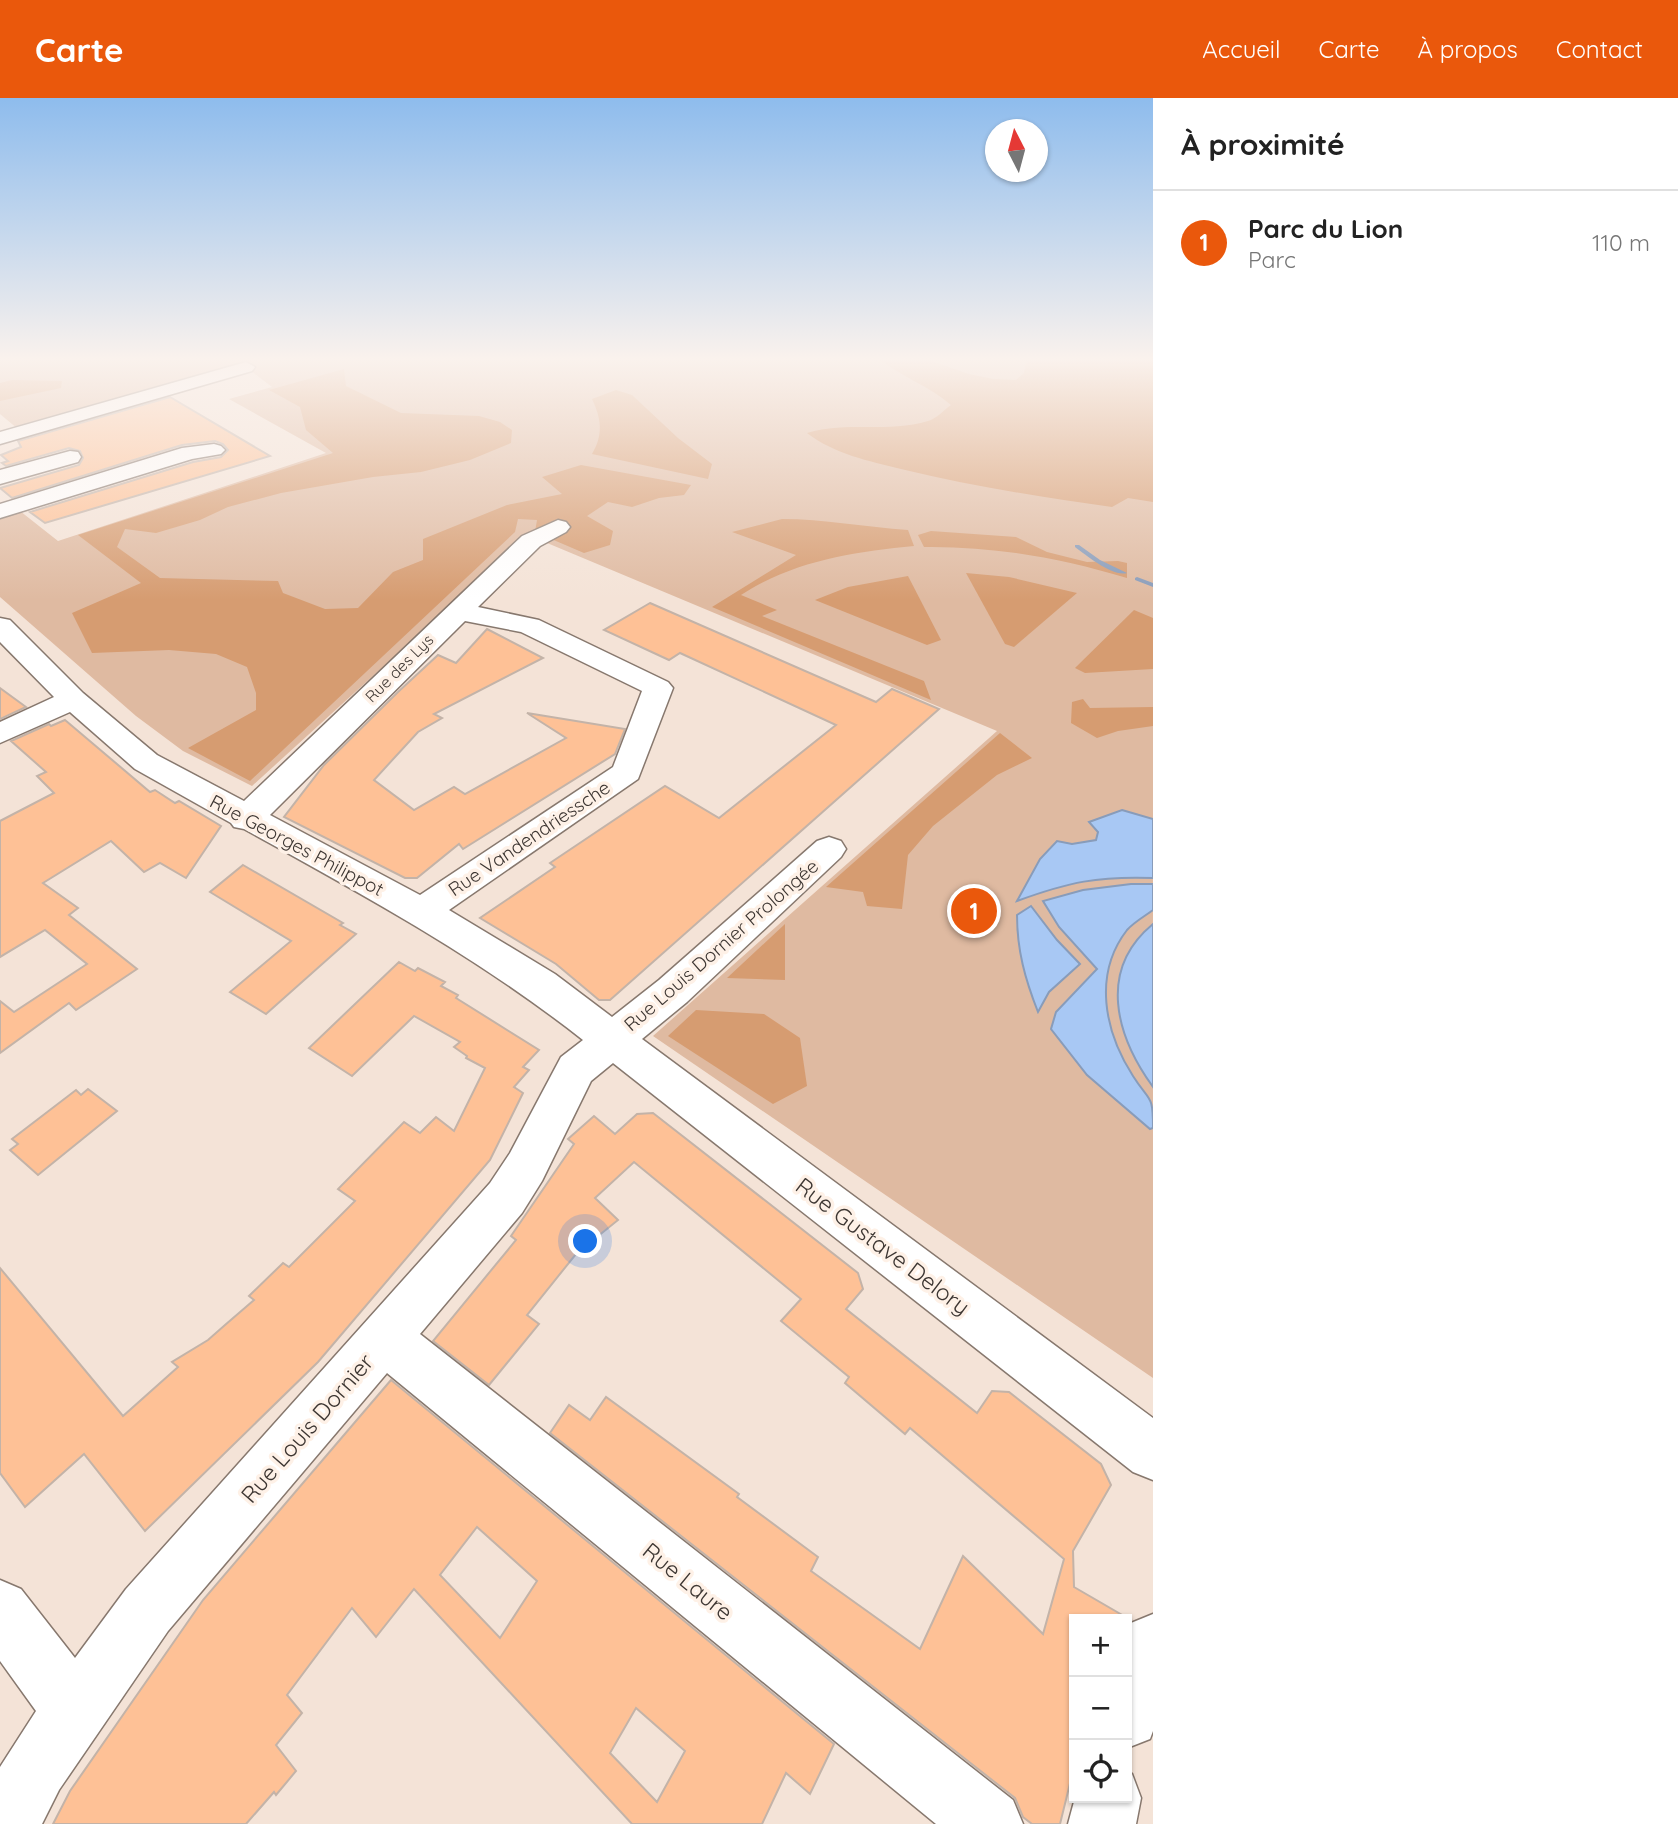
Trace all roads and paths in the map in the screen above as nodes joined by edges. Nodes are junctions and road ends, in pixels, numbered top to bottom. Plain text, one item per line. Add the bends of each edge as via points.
1 (169, 440) edge
2 (215, 450) dead end
3 (190, 453) junction
4 (70, 457) dead end
5 (0, 477) edge
6 (0, 511) edge
7 (558, 527) dead end
8 (457, 611) junction
9 (0, 626) edge
10 (73, 699) junction
11 (0, 734) edge
12 (246, 818) junction
13 (829, 849) dead end
14 (422, 911) junction
15 (613, 1040) junction
16 (386, 1339) junction
17 (1153, 1452) edge
18 (0, 1610) edge
19 (1153, 1645) edge
20 (1132, 1702) edge
21 (74, 1709) junction
22 (1107, 1803) edge
23 (6, 1824) edge
24 (989, 1824) edge
25 (1102, 1824) edge

1 - 3 street
2 - 3 street
3 - 6 street
4 - 5 street
7 - 8 street, Rue des Lys via 531,541
8 - 12 street, Rue des Lys
8 - 14 street, Rue Vandendriessche via 529,626 658,688 627,772
9 - 10 street, Rue Georges Philippot
10 - 11 street
10 - 12 street, Rue Georges Philippot via 146,762
12 - 14 street, Rue Georges Philippot
13 - 15 street, Rue Louis Dornier Prolongée
14 - 15 street, Rue Georges Philippot via 493,951
15 - 16 street, Rue Louis Dornier via 576,1069 506,1198
15 - 17 street, Rue Gustave Delory
16 - 21 street, Rue Louis Dornier via 147,1609
16 - 24 street, Rue Laure
18 - 21 street
19 - 20 street
21 - 23 street, Rue Louis Dornier
22 - 25 street

